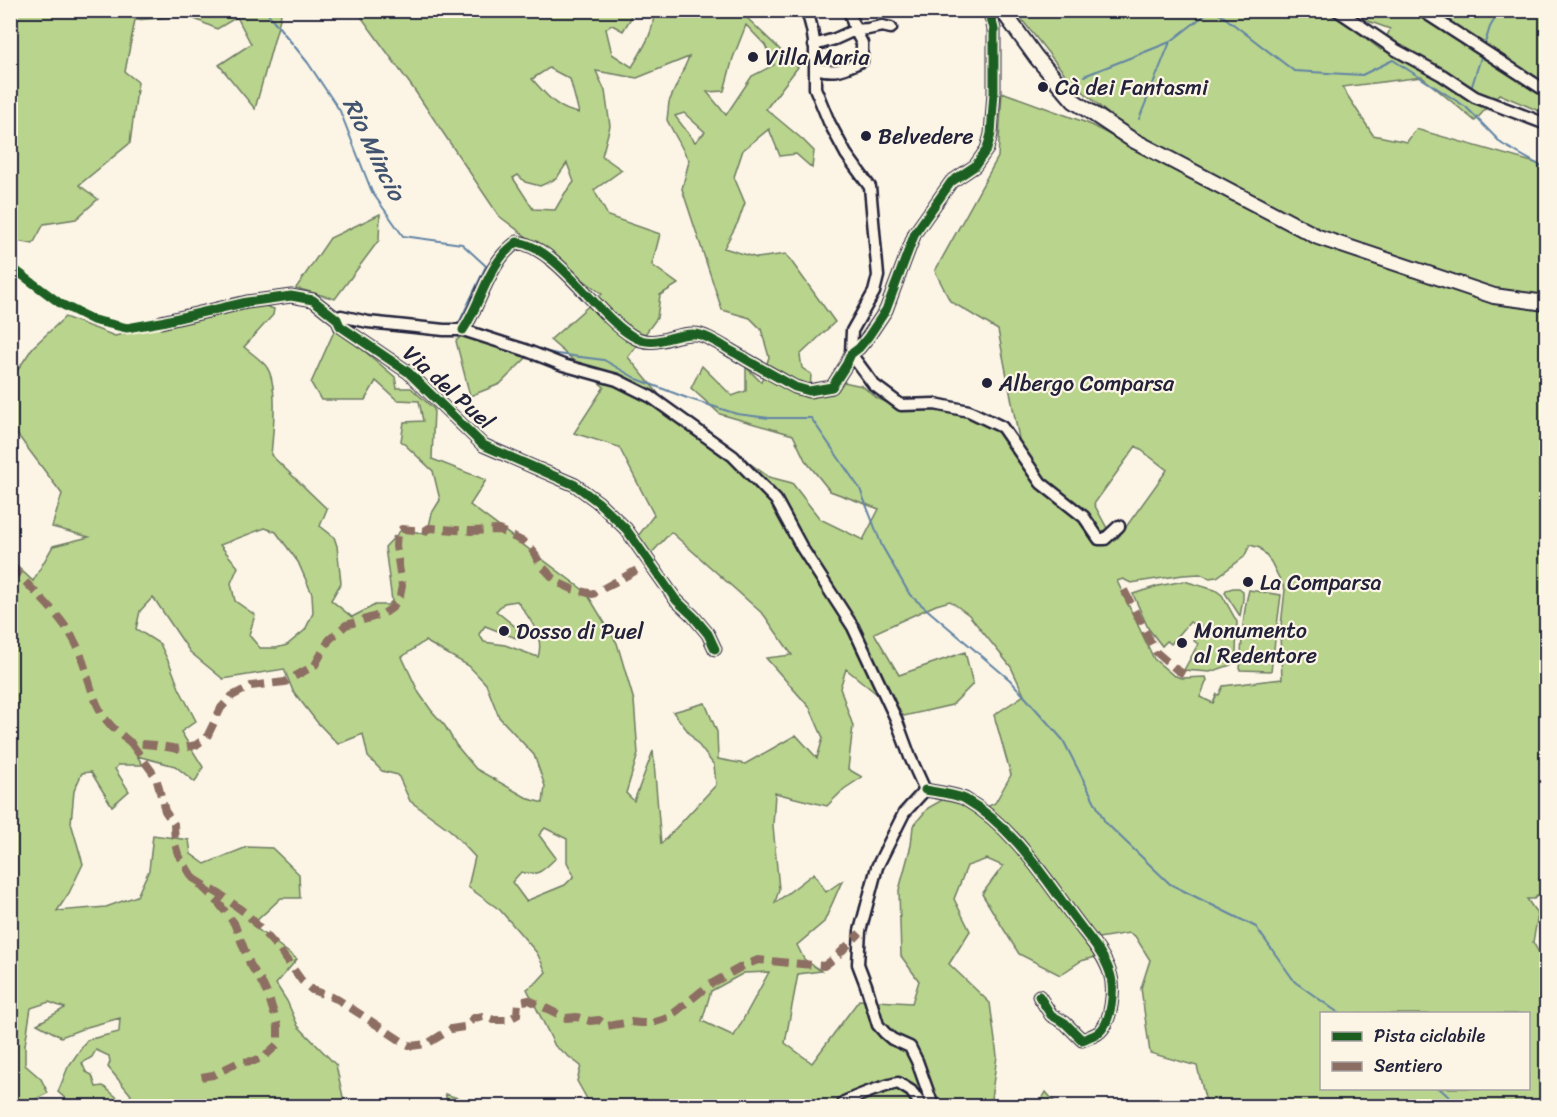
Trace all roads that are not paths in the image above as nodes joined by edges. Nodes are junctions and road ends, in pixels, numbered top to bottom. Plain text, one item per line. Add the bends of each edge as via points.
1 (807, 10) edge
2 (849, 10) edge
3 (989, 10) edge
4 (1002, 10) edge
5 (1337, 10) edge
6 (1421, 10) edge
7 (891, 28) dead end
8 (855, 30) junction
9 (814, 45) junction
10 (815, 68) junction
11 (1546, 92) edge
12 (1546, 123) edge
13 (1546, 303) edge
14 (337, 319) junction
15 (161, 322) dead end
16 (463, 330) junction
17 (851, 354) junction
18 (1119, 526) dead end
19 (715, 649) dead end
20 (925, 790) junction
21 (1039, 996) dead end
22 (843, 1107) edge
23 (922, 1107) edge
24 (933, 1107) edge

1 - 9 street
2 - 8 street
3 - 17 street via 994,29 994,92 987,149 975,166 951,182 915,233 886,310
4 - 13 main road via 1074,101 1131,139 1318,237 1494,296
5 - 12 street via 1475,97
6 - 11 street
7 - 8 street
8 - 9 street
8 - 10 street via 862,44 862,62 838,71
9 - 10 street
10 - 17 street via 815,88 829,122 870,188 878,276 874,292 852,331
14 - 15 street via 313,300 291,296
14 - 16 street, Via del Puel via 341,316
14 - 19 street, Via del Puel via 340,326 408,372 483,445 575,485 598,502 626,529 676,600 708,634
16 - 17 street via 490,275 504,253 517,242 529,244 550,258 623,329 645,342 696,334 795,387 810,391 832,387
16 - 20 street, Via del Puel via 617,380 651,397 733,456 776,500 853,627
17 - 18 street via 874,384 901,405 935,404 969,411 1002,427 1041,483 1084,517 1099,539 1106,539
20 - 21 street via 963,798 998,823 1028,855 1110,972 1113,998 1104,1026 1082,1040 1051,1015
20 - 24 street via 904,813 877,867 860,931 858,964 878,1025 892,1039 910,1047
22 - 23 street via 844,1102 898,1083 911,1091

